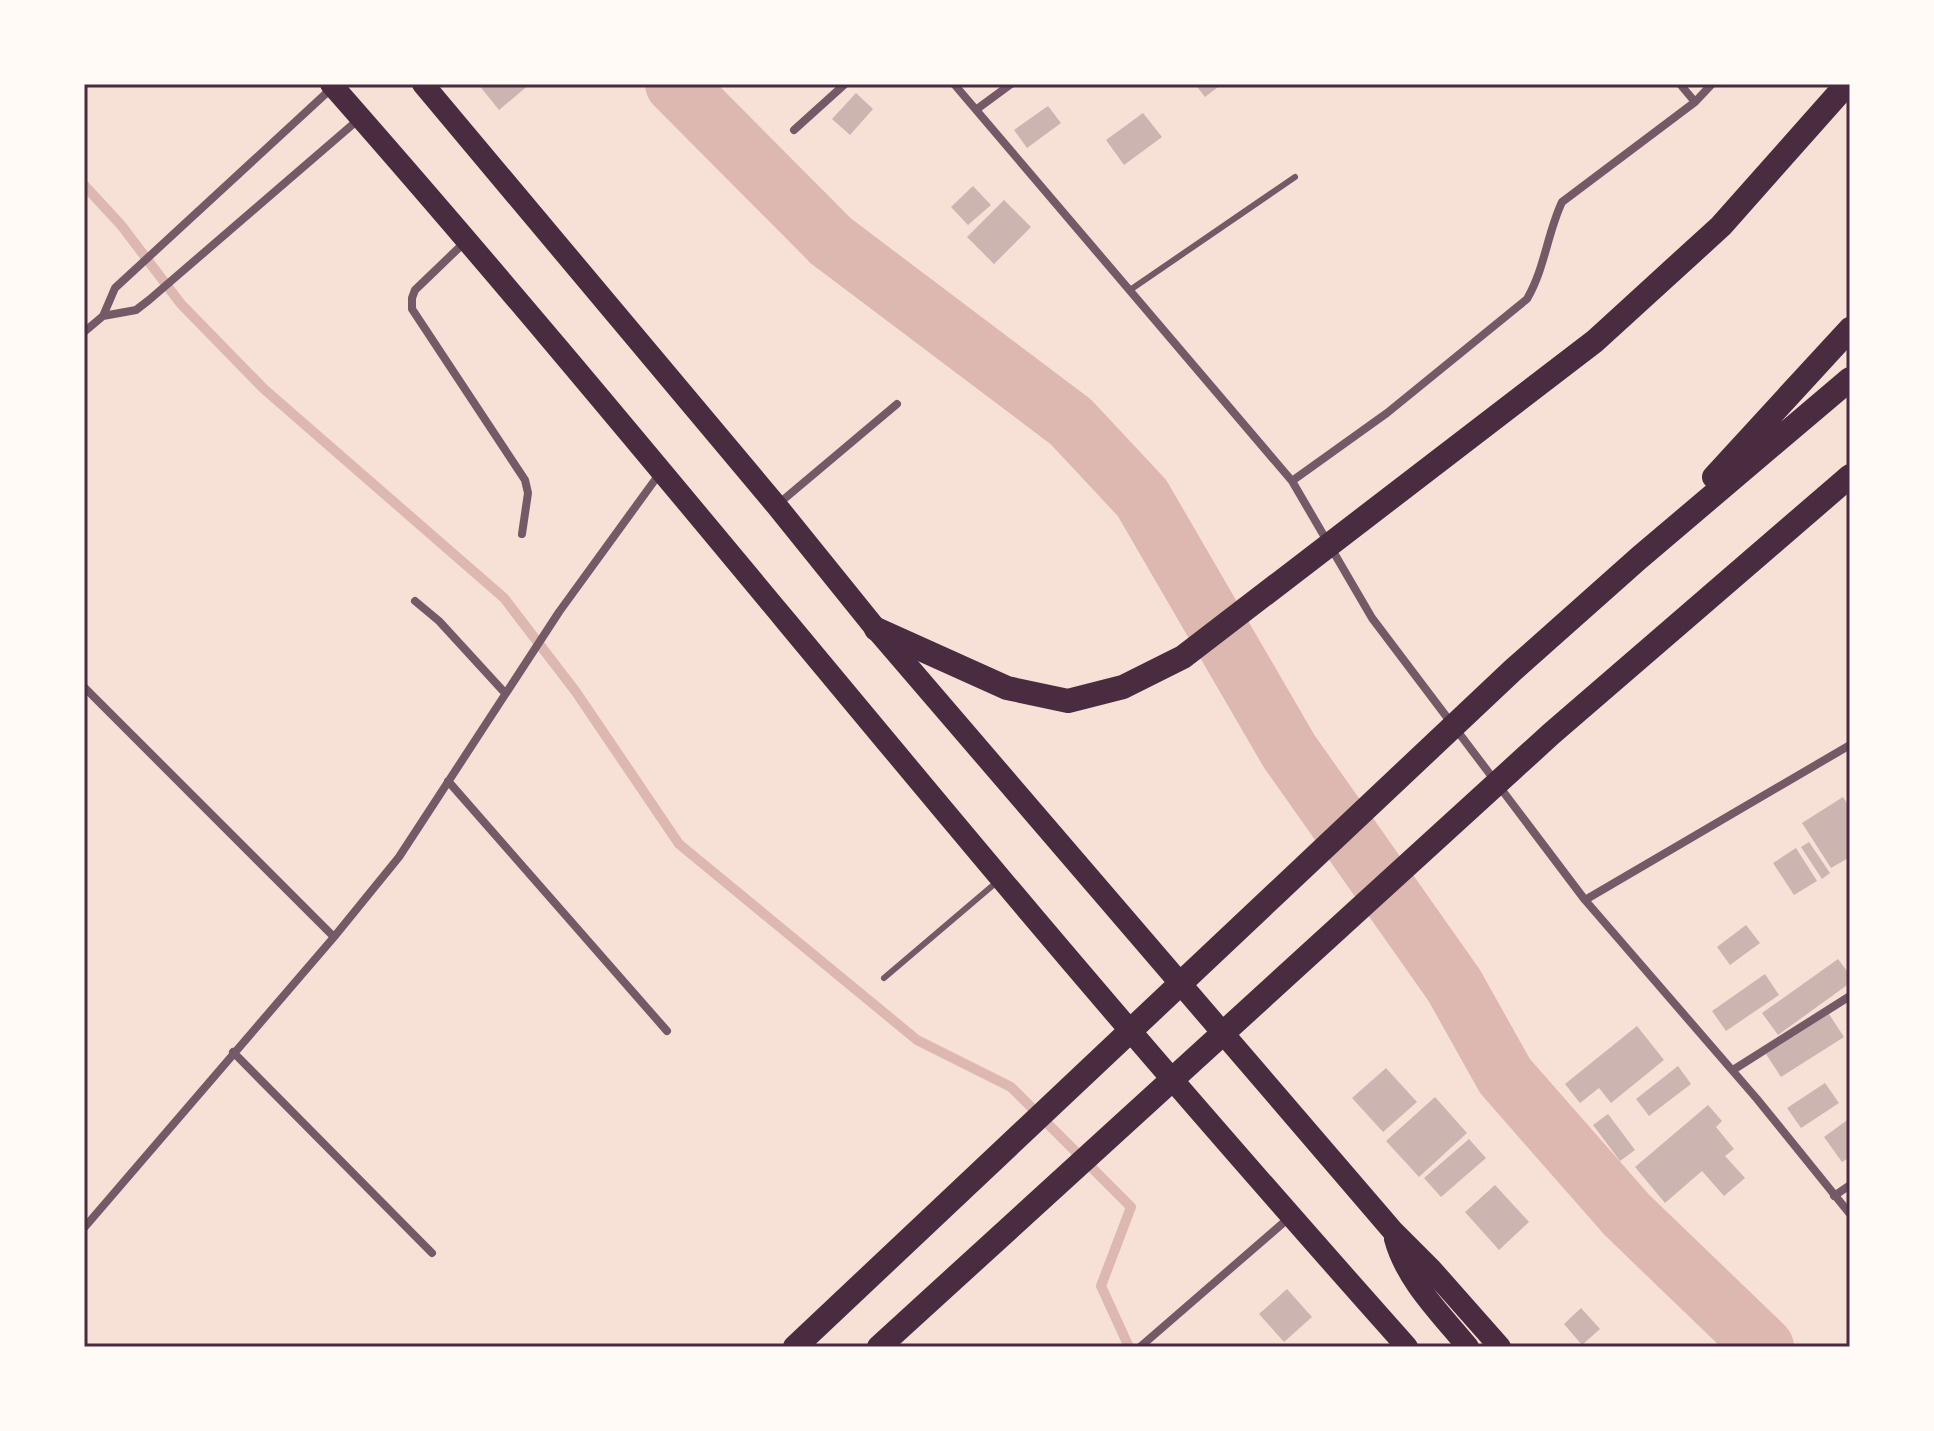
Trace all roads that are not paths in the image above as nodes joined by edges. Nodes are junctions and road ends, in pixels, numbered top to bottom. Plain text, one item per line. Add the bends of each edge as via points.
1 (423, 84) edge
2 (845, 84) edge
3 (954, 84) edge
4 (1011, 84) edge
5 (1680, 84) edge
6 (1712, 84) edge
7 (1847, 84) edge
8 (332, 85) edge
9 (1695, 102) junction
10 (977, 109) junction
11 (361, 117) junction
12 (794, 130) dead end
13 (1295, 177) dead end
14 (466, 241) junction
15 (1130, 290) junction
16 (103, 316) junction
17 (1850, 329) edge
18 (84, 332) edge
19 (1850, 379) edge
20 (897, 404) dead end
21 (663, 470) junction
22 (1850, 476) edge
23 (1292, 481) junction
24 (776, 505) junction
25 (522, 534) dead end
26 (1639, 558) junction
27 (415, 601) dead end
28 (876, 629) junction
29 (84, 687) edge
30 (505, 693) junction
31 (1850, 745) edge
32 (448, 781) junction
33 (1001, 879) junction
34 (1585, 900) junction
35 (334, 937) junction
36 (884, 978) dead end
37 (1850, 996) edge
38 (667, 1031) dead end
39 (233, 1052) junction
40 (1733, 1070) junction
41 (1850, 1185) edge
42 (1834, 1196) junction
43 (1850, 1214) edge
44 (1290, 1217) junction
45 (85, 1224) edge
46 (1392, 1230) junction
47 (432, 1253) dead end
48 (795, 1347) edge
49 (879, 1347) edge
50 (1140, 1347) edge
51 (1407, 1347) edge
52 (1468, 1347) edge
53 (1500, 1347) edge

1 - 24 highway
2 - 12 street
3 - 10 street
4 - 10 street
5 - 9 street
6 - 9 street
7 - 28 highway via 1721,226 1606,331 1183,657 1123,687 1068,701 1007,688
8 - 11 highway
8 - 16 street via 115,288
9 - 23 street via 1562,202 1527,299 1387,413
10 - 15 street
11 - 14 highway
11 - 16 street via 149,300 136,310
13 - 15 lane
14 - 21 highway
14 - 25 street via 415,290 412,309 525,480
15 - 23 street
16 - 18 street
17 - 26 highway
19 - 26 highway
20 - 24 street
21 - 30 street
21 - 33 highway
22 - 49 highway via 1551,734
23 - 34 street via 1372,618
24 - 28 highway
26 - 48 highway via 1513,670
27 - 30 street
28 - 46 highway
29 - 35 street
30 - 32 street
31 - 34 street
32 - 35 street via 399,857
32 - 38 street
33 - 36 lane
33 - 44 highway
34 - 40 street
35 - 39 street
37 - 40 street
39 - 45 street
39 - 47 street
40 - 42 street
41 - 42 street
42 - 43 street
44 - 50 street
44 - 51 highway
46 - 52 highway via 1400,1257 1418,1286
46 - 53 highway

